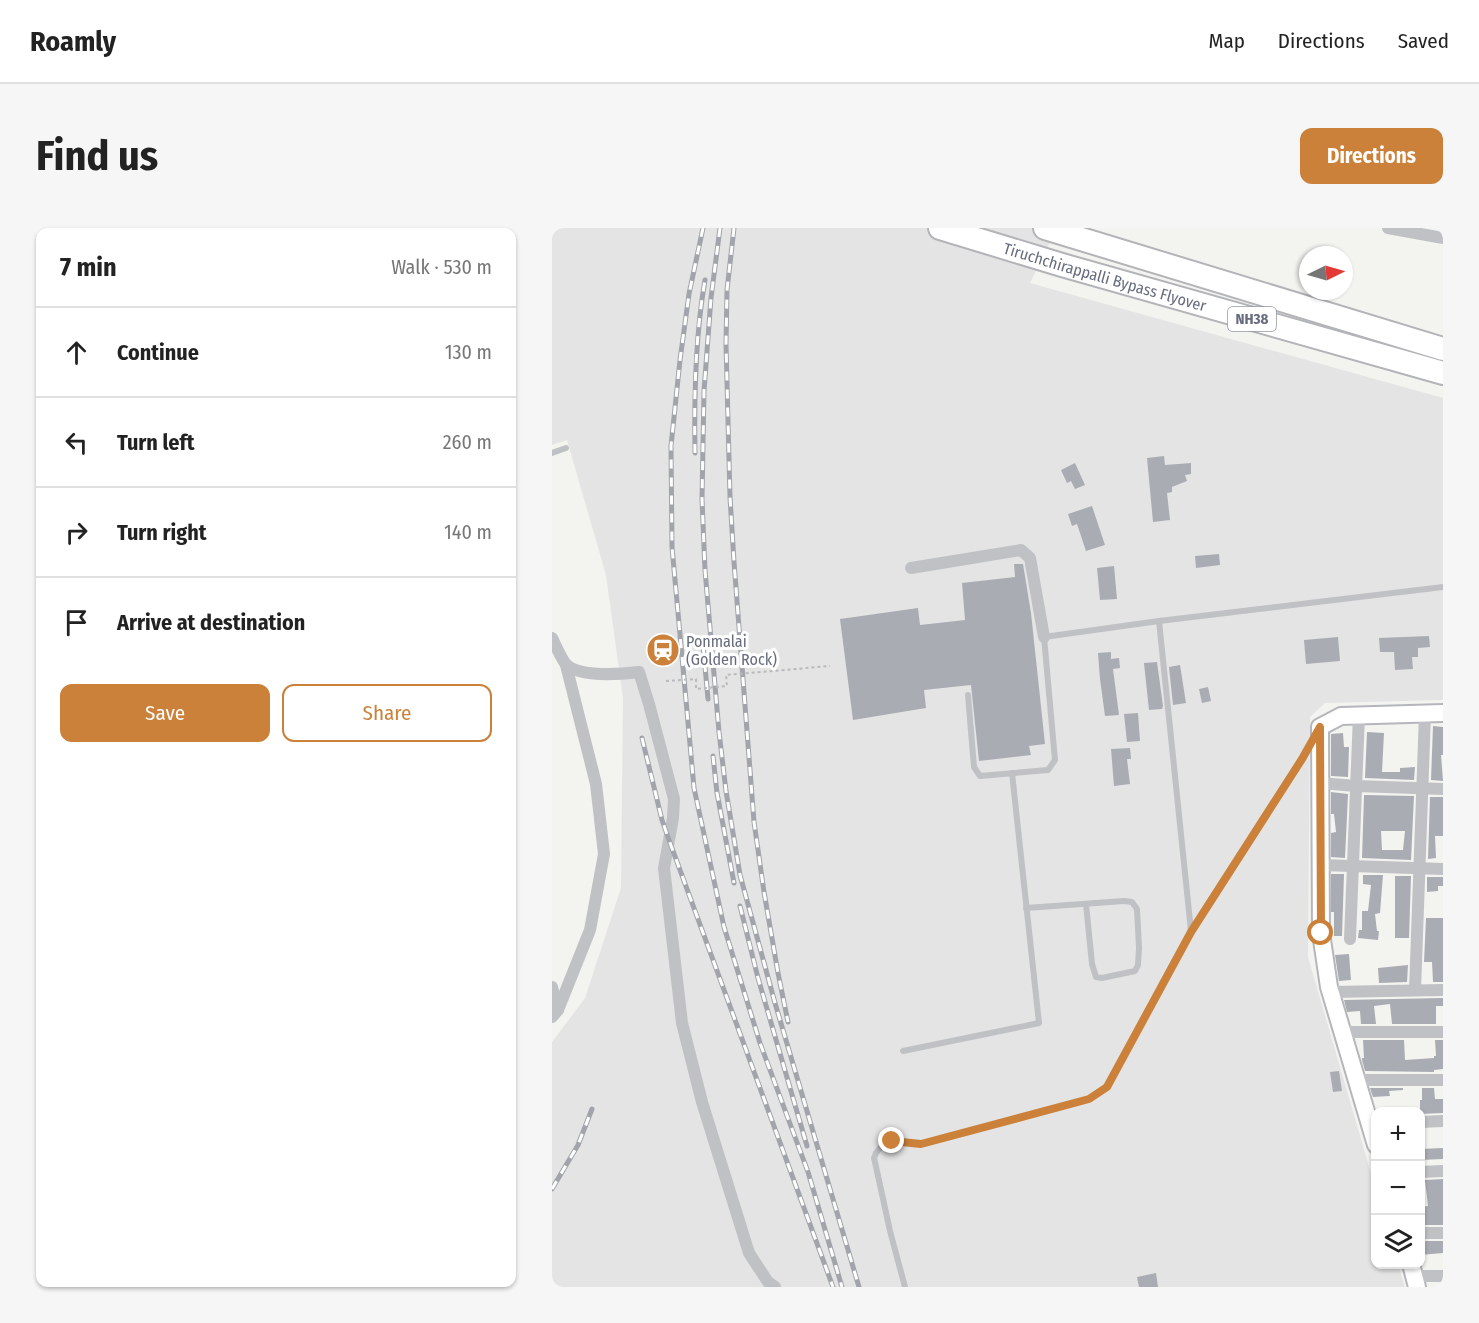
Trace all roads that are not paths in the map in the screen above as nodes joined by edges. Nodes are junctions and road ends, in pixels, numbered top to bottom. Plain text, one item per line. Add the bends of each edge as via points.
1 (940, 228) edge
2 (1045, 228) edge
3 (1388, 228) edge
4 (1443, 238) edge
5 (1443, 349) edge
6 (1443, 373) edge
7 (566, 448) dead end
8 (552, 453) edge
9 (911, 568) dead end
10 (1443, 587) edge
11 (1159, 621) junction
12 (1044, 637) junction
13 (552, 638) edge
14 (566, 665) junction
15 (968, 695) dead end
16 (1443, 713) edge
17 (1425, 714) junction
18 (1359, 715) junction
19 (1320, 727) junction
20 (1012, 773) junction
21 (1320, 783) junction
22 (1356, 786) junction
23 (1423, 788) junction
24 (1443, 789) edge
25 (1321, 865) junction
26 (1353, 866) junction
27 (1419, 867) junction
28 (1443, 869) edge
29 (1086, 904) junction
30 (1026, 908) junction
31 (1191, 932) junction
32 (1350, 939) dead end
33 (552, 987) edge
34 (1414, 990) junction
35 (1443, 990) edge
36 (1330, 992) junction
37 (555, 1014) edge
38 (1342, 1032) junction
39 (1443, 1032) edge
40 (903, 1051) dead end
41 (1356, 1080) junction
42 (1443, 1080) edge
43 (1371, 1120) edge
44 (1425, 1122) edge
45 (1443, 1122) edge
46 (1443, 1171) edge
47 (1425, 1172) edge
48 (1425, 1233) edge
49 (1443, 1233) edge
50 (1414, 1276) edge
51 (1443, 1276) edge
52 (775, 1287) edge
53 (905, 1287) edge

1 - 6 highway, Tiruchchirappalli Bypass Flyover / NH38
2 - 5 highway, Tiruchchirappalli Bypass Flyover / NH38
3 - 4 street
7 - 8 lane
9 - 12 street via 1021,550 1030,558
10 - 11 lane
11 - 12 lane
11 - 31 lane
12 - 20 lane via 1055,760 1048,770
13 - 14 street
14 - 37 street via 596,784 604,854 590,930
14 - 52 street via 583,672 639,672 674,799 664,868 682,1023 749,1253
15 - 20 lane via 974,767 980,776
16 - 17 street
17 - 18 street
17 - 23 street
18 - 19 street via 1341,716
18 - 22 street
19 - 21 street
19 - 31 lane
20 - 30 lane
21 - 22 street
21 - 25 street
22 - 23 street
22 - 26 street
23 - 24 street
23 - 27 street
25 - 26 street
25 - 36 street via 1321,933
26 - 27 street
26 - 32 street
27 - 28 street
27 - 34 street
29 - 29 lane via 1124,901 1136,905 1139,948 1135,971 1096,977
29 - 30 lane
30 - 40 lane via 1039,1023
31 - 53 lane via 1107,1087 1089,1099 921,1144 892,1141 880,1147 874,1158
33 - 37 street
34 - 35 street
34 - 36 street
36 - 38 street
38 - 39 street
38 - 41 street
41 - 42 street
41 - 43 street
44 - 45 street
46 - 47 street
48 - 49 street
50 - 51 street

